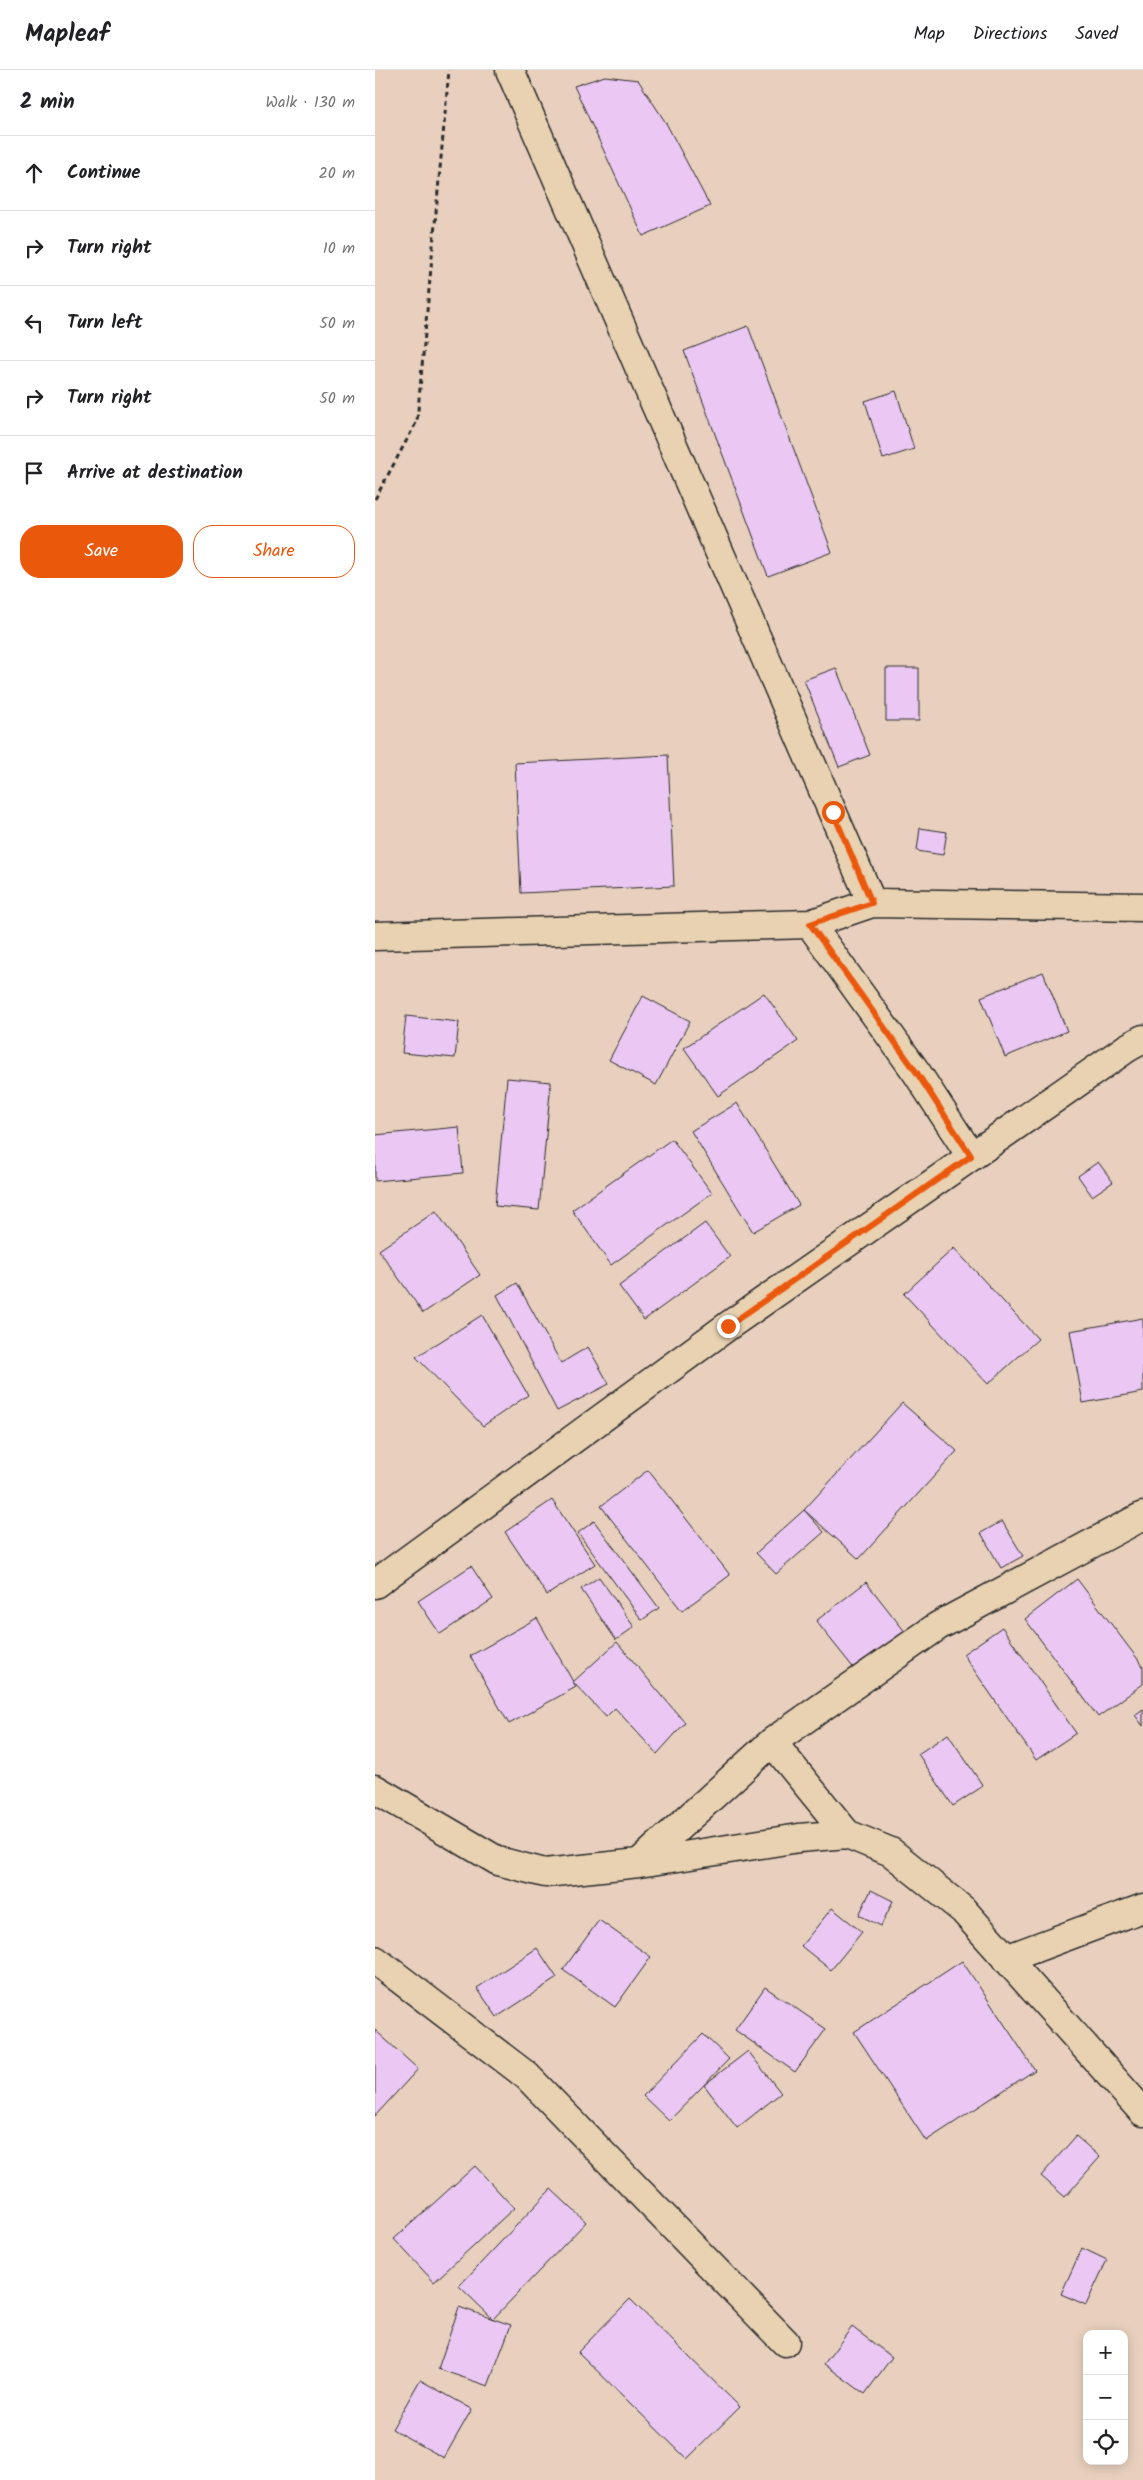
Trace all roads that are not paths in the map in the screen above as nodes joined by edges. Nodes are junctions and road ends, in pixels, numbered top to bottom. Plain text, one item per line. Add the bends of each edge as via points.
1 (510, 70) edge
2 (872, 903) junction
3 (1143, 907) edge
4 (810, 924) junction
5 (375, 936) edge
6 (1137, 1047) edge
7 (971, 1156) junction
8 (1143, 1516) edge
9 (375, 1584) edge
10 (772, 1742) junction
11 (375, 1789) edge
12 (847, 1834) junction
13 (639, 1863) junction
14 (1143, 1908) edge
15 (1006, 1959) junction
16 (375, 1960) edge
17 (1143, 2112) edge
18 (785, 2342) dead end

1 - 2 street
2 - 3 street
2 - 4 street
4 - 5 street
4 - 7 street via 917,1073
6 - 7 street
7 - 9 street via 728,1326
8 - 10 street via 938,1626
10 - 12 street
10 - 13 street
11 - 13 street via 498,1861 545,1873
12 - 13 street via 799,1838
12 - 15 street via 891,1852 963,1910
14 - 15 street
15 - 17 street
16 - 18 street via 527,2076

